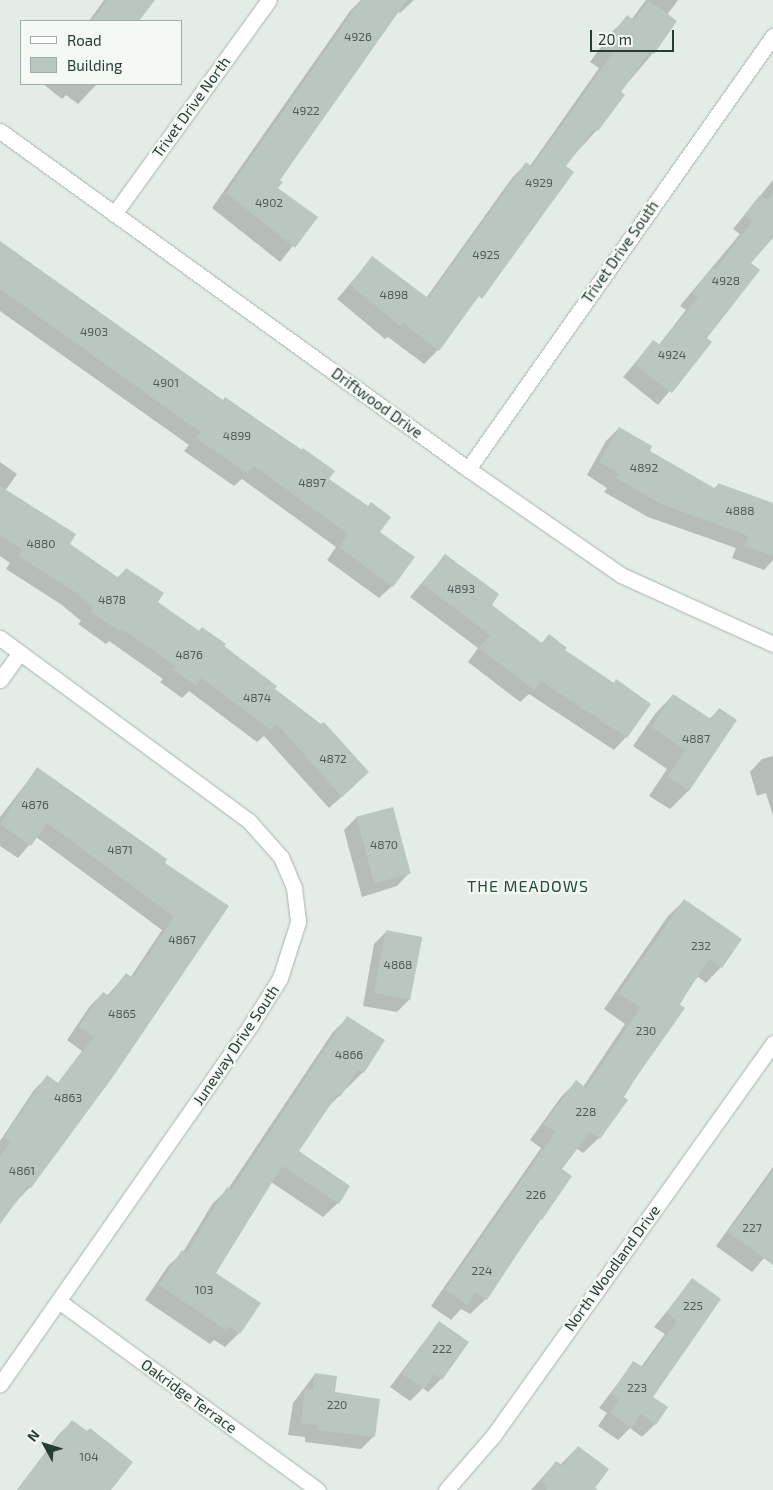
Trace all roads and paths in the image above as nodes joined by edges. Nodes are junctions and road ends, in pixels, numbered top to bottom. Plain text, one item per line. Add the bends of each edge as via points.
1 (269, 0) edge
2 (773, 36) edge
3 (0, 131) edge
4 (114, 214) junction
5 (468, 469) junction
6 (0, 638) edge
7 (773, 644) edge
8 (20, 652) junction
9 (0, 680) edge
10 (773, 1043) edge
11 (60, 1302) junction
12 (0, 1384) edge
13 (318, 1490) edge
14 (446, 1490) edge

1 - 4 street, Trivet Drive North
2 - 5 street, Trivet Drive South
3 - 4 street, Driftwood Drive
4 - 5 street, Driftwood Drive
5 - 7 street, Driftwood Drive via 621,575
6 - 8 street, Juneway Drive South
8 - 9 street
8 - 11 street, Juneway Drive South via 249,821 281,857 294,888 298,922 280,978 250,1026
10 - 14 street, North Woodland Drive via 492,1436
11 - 12 street, Juneway Drive South
11 - 13 street, Oakridge Terrace

